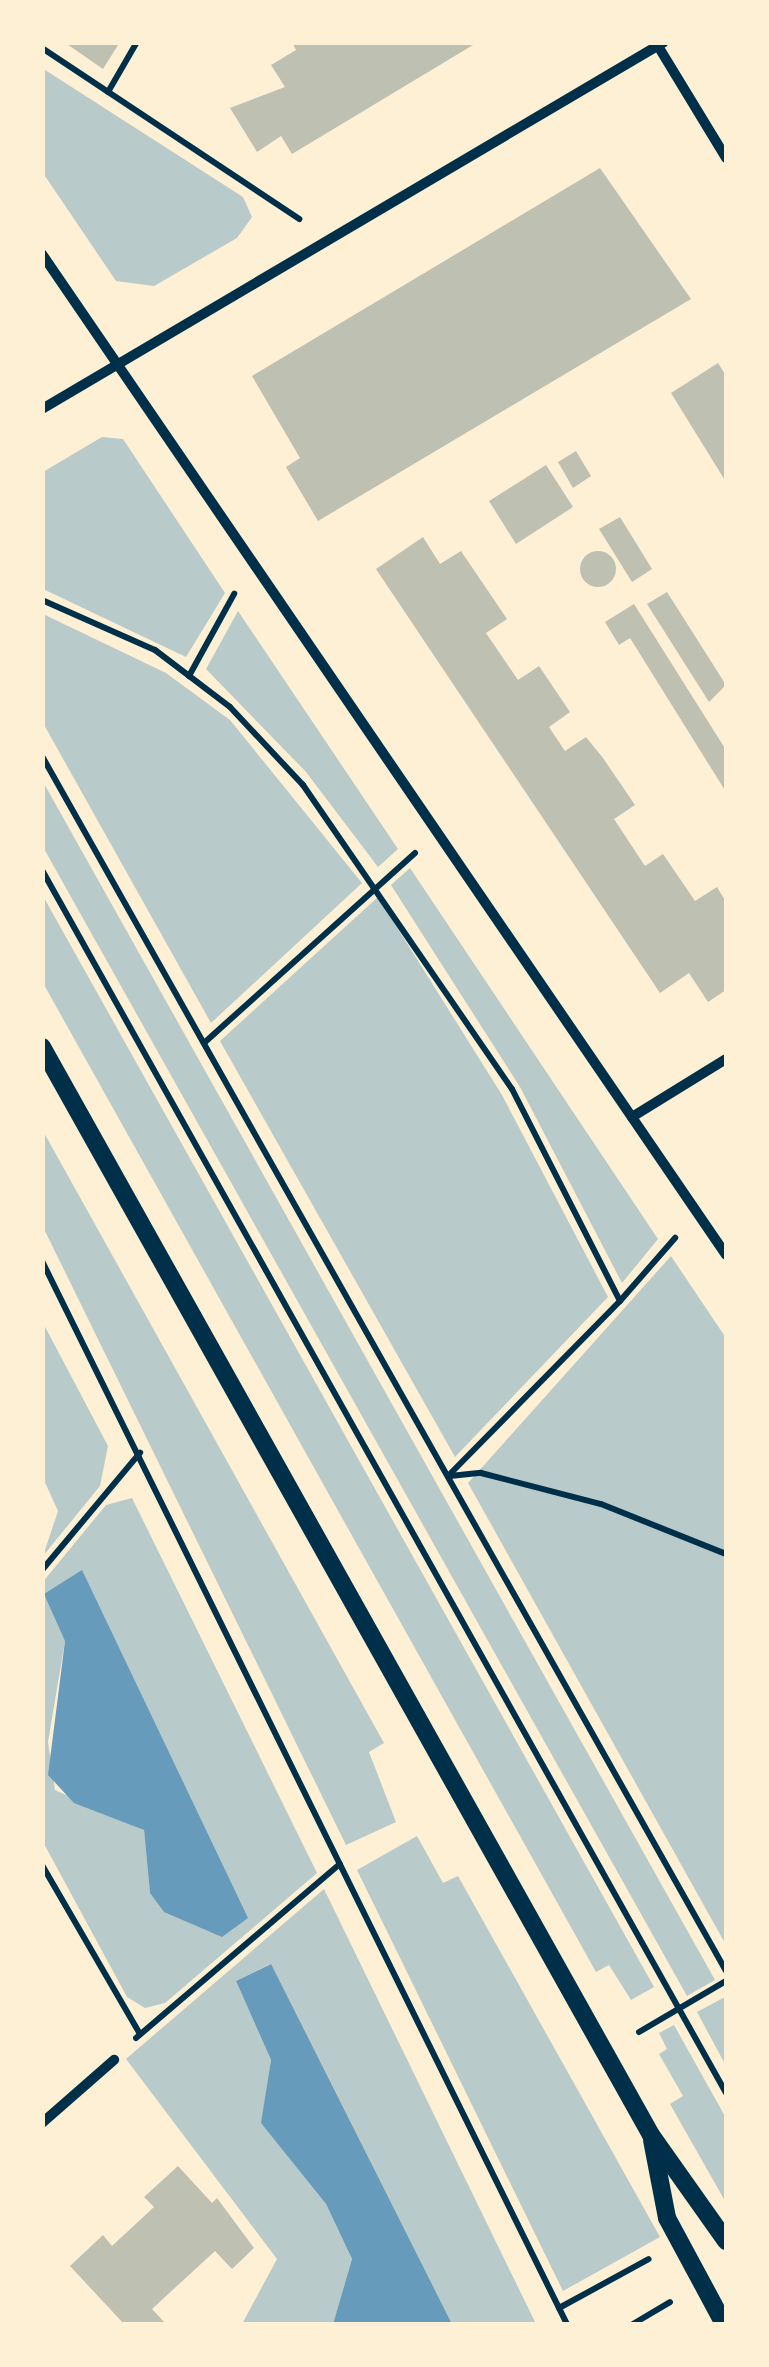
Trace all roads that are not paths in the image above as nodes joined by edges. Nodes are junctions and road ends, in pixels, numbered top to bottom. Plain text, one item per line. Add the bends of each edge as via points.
1 (661, 44) edge
2 (726, 158) edge
3 (42, 254) edge
4 (120, 364) junction
5 (42, 410) edge
6 (42, 1047) edge
7 (726, 1059) edge
8 (632, 1117) junction
9 (726, 1255) edge
10 (114, 2060) road end
11 (42, 2123) edge
12 (651, 2134) junction
13 (726, 2241) edge
14 (724, 2324) edge

1 - 2 street
1 - 4 street
3 - 4 street
4 - 5 street
4 - 8 street via 435,837
6 - 12 street
7 - 8 street
8 - 9 street
10 - 11 street
12 - 13 street
12 - 14 street via 667,2218

